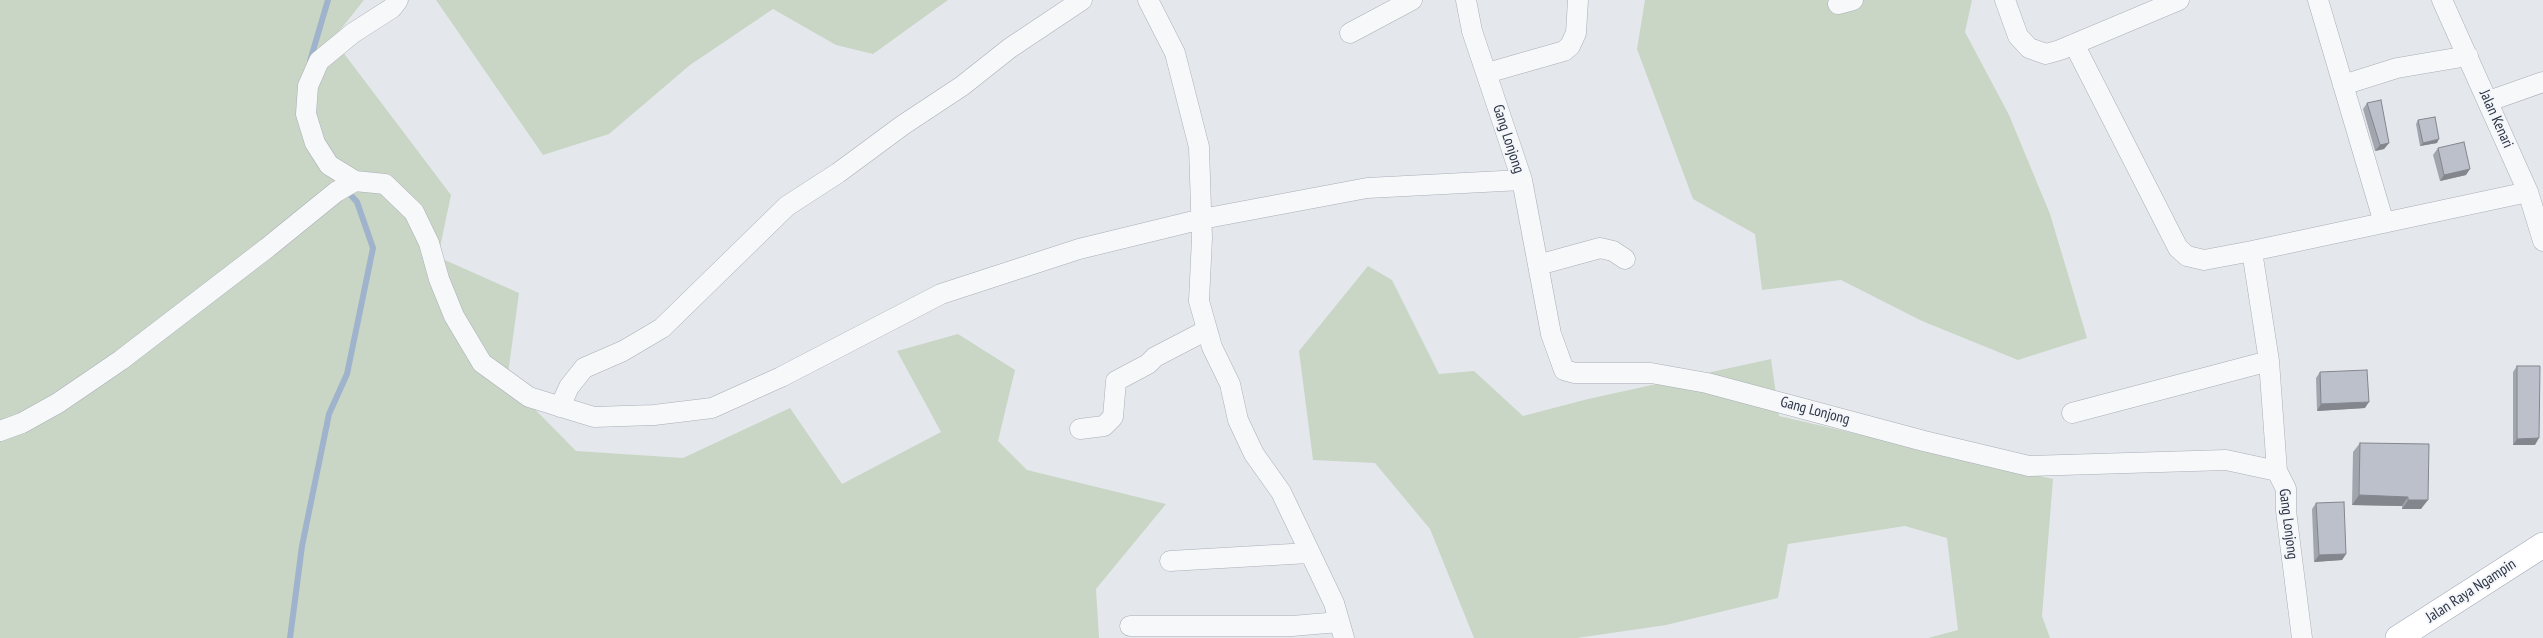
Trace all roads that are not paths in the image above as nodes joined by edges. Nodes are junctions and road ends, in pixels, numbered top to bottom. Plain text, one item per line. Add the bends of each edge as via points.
1 (398, 0) edge
2 (1082, 0) edge
3 (1148, 0) edge
4 (1412, 0) edge
5 (1466, 0) edge
6 (1578, 0) edge
7 (2005, 0) edge
8 (2179, 0) edge
9 (2318, 0) edge
10 (2442, 0) edge
11 (1350, 33) dead end
12 (2074, 44) junction
13 (2468, 56) junction
14 (1488, 73) junction
15 (2543, 82) edge
16 (2343, 85) junction
17 (2489, 101) junction
18 (1522, 180) junction
19 (355, 181) junction
20 (2528, 192) junction
21 (1202, 219) junction
22 (2384, 222) junction
23 (2543, 241) edge
24 (2252, 251) junction
25 (1625, 259) dead end
26 (1538, 265) junction
27 (1207, 330) junction
28 (2269, 361) junction
29 (560, 408) junction
30 (2072, 413) dead end
31 (1080, 429) dead end
32 (0, 431) edge
33 (2278, 472) junction
34 (2543, 545) edge
35 (1170, 561) dead end
36 (1313, 561) junction
37 (1130, 626) dead end
38 (1342, 630) edge
39 (1292, 632) edge
40 (2302, 638) edge
41 (2398, 638) edge

1 - 19 street via 392,8 353,33 319,61 308,86 306,114 315,143 329,165
2 - 29 street via 787,206 662,328 623,351 584,368 569,387
3 - 21 street via 1175,53 1200,148
4 - 11 street
5 - 14 street, Gang Lonjong via 1472,31
6 - 14 street via 1576,33 1564,51
7 - 12 street via 2018,36 2029,48 2046,54
8 - 12 street
9 - 16 street
10 - 13 street, Jalan Kenari
12 - 24 street via 2178,248 2187,256 2204,260
13 - 16 street via 2397,68
13 - 17 street, Jalan Kenari
14 - 18 street, Gang Lonjong
15 - 17 street
16 - 22 street
17 - 20 street, Jalan Kenari
18 - 21 street via 1367,188
18 - 26 street, Gang Lonjong
19 - 29 street via 385,184 414,212 430,243 439,279 454,316 482,363 529,397
19 - 32 street via 336,192 267,248 58,404 22,424
20 - 22 street
20 - 23 street, Jalan Kenari
21 - 27 street via 1199,301
21 - 29 street via 1079,249 941,294 781,377 712,408 654,415 594,417
22 - 24 street
24 - 28 street
25 - 26 street via 1600,248
26 - 33 street, Gang Lonjong via 1551,334 1564,370 1651,373 1707,383 2029,466 2226,460
27 - 31 street via 1155,356 1148,364 1116,381 1113,417 1104,426
27 - 36 street via 1230,384 1238,420 1254,454 1281,492
28 - 30 street
28 - 33 street
33 - 40 street, Gang Lonjong via 2286,489
34 - 41 main road, Jalan Raya Ngampin
35 - 36 street
36 - 38 street via 1334,604
37 - 39 street
38 - 39 street

